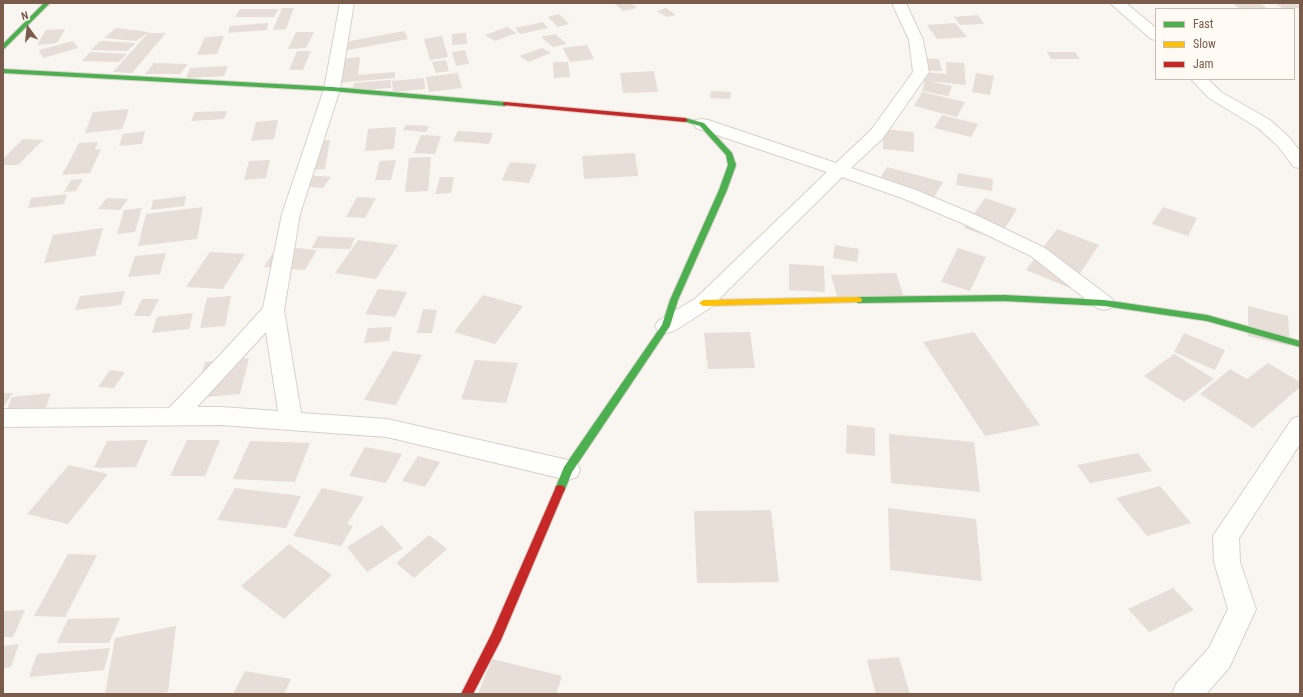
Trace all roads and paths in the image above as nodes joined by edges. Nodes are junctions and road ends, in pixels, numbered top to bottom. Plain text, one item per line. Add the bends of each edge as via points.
1 (47, 3) edge
2 (347, 3) edge
3 (899, 3) edge
4 (1117, 3) edge
5 (1155, 35) edge
6 (3, 47) edge
7 (3, 71) edge
8 (1200, 80) edge
9 (332, 88) junction
10 (702, 124) junction
11 (1300, 162) edge
12 (841, 170) junction
13 (703, 303) junction
14 (1104, 303) junction
15 (273, 310) junction
16 (666, 326) junction
17 (1300, 344) edge
18 (175, 416) junction
19 (3, 418) edge
20 (291, 421) junction
21 (1300, 425) edge
22 (568, 470) junction
23 (467, 694) edge
24 (1187, 694) edge

1 - 6 street
2 - 9 street
3 - 12 street via 916,40 921,72 877,134
4 - 5 street
7 - 9 street
8 - 11 street via 1215,95 1264,124 1283,141
9 - 10 street via 685,120
9 - 15 street via 291,214
10 - 12 street
10 - 16 street via 729,155 732,165 674,300
12 - 13 street via 790,216
12 - 14 street via 909,194 1038,252
13 - 14 street via 1004,298
13 - 16 street
14 - 17 street via 1207,318
15 - 18 street
15 - 20 street
16 - 22 street
18 - 19 street
18 - 20 street
20 - 22 street via 387,428
21 - 24 street via 1226,536 1227,562 1242,609 1219,658
22 - 23 street via 497,636

